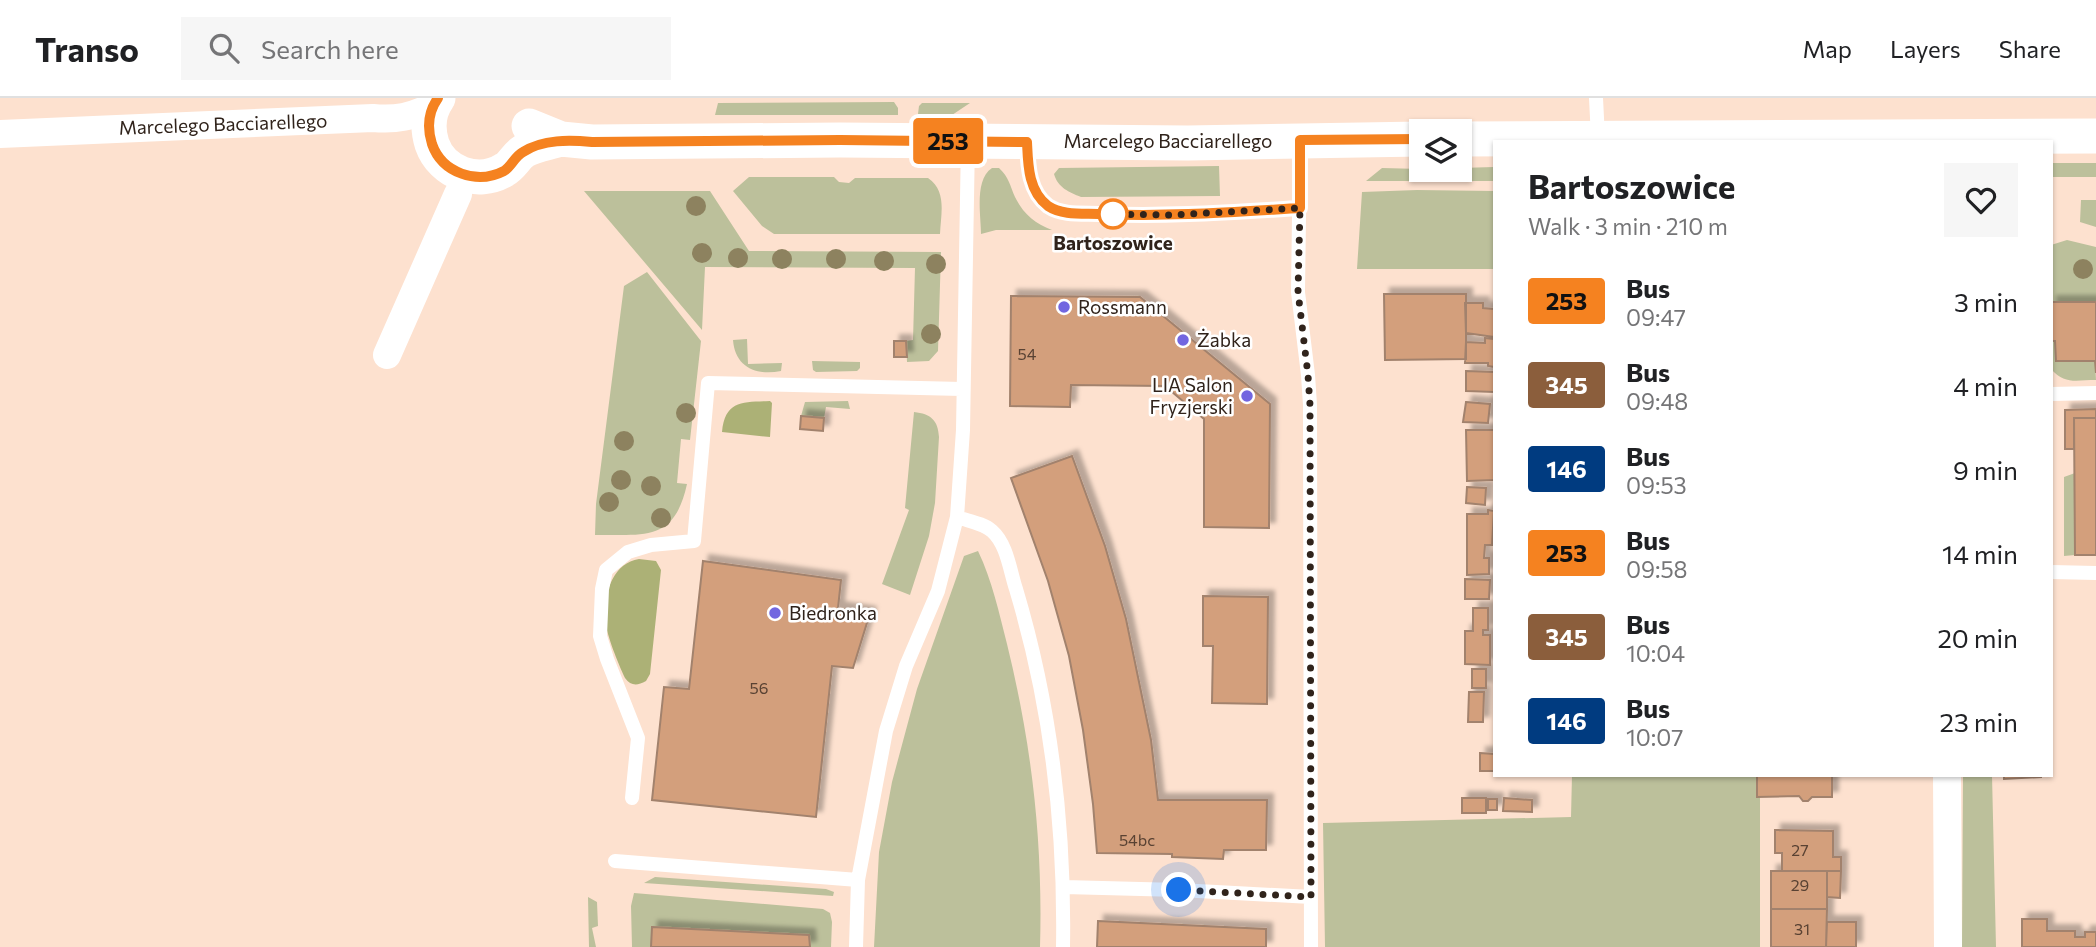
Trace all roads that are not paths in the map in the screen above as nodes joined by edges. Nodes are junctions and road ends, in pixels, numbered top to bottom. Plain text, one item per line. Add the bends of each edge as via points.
1 (1596, 98) edge
2 (433, 111) edge
3 (523, 125) edge
4 (0, 134) edge
5 (2096, 136) edge
6 (1598, 138) junction
7 (1409, 139) edge
8 (1472, 139) edge
9 (1952, 139) edge
10 (1300, 140) junction
11 (968, 141) junction
12 (1027, 142) junction
13 (465, 181) junction
14 (1300, 208) junction
15 (387, 355) dead end
16 (962, 389) junction
17 (2096, 393) edge
18 (2053, 394) edge
19 (957, 517) junction
20 (2053, 572) edge
21 (2096, 573) edge
22 (1947, 777) edge
23 (632, 798) dead end
24 (615, 862) dead end
25 (858, 880) junction
26 (1064, 887) junction
27 (1311, 897) junction
28 (856, 947) edge
29 (1063, 947) edge
30 (1311, 947) edge
31 (1948, 947) edge

1 - 6 lane
2 - 4 street, Marcelego Bacciarellego via 393,120
2 - 13 street via 436,155
3 - 11 street, Marcelego Bacciarellego via 561,139 592,142
3 - 13 street via 505,170
5 - 9 street
6 - 8 street
6 - 9 street
7 - 10 street, Marcelego Bacciarellego
10 - 12 street, Marcelego Bacciarellego
10 - 14 lane
11 - 12 street, Marcelego Bacciarellego
11 - 16 lane
12 - 14 lane via 1032,183 1040,199 1060,212 1146,216
13 - 15 street
14 - 27 lane via 1298,292 1310,405
16 - 19 lane
16 - 23 lane via 708,383 694,541 628,551 606,570 602,589 600,636 638,738
17 - 18 lane
19 - 25 lane via 938,591 906,666 886,732
19 - 26 lane via 992,531 1003,546 1029,632 1049,730
20 - 21 lane
22 - 31 street
24 - 25 lane
25 - 28 lane
26 - 27 lane
26 - 29 lane
27 - 30 lane

